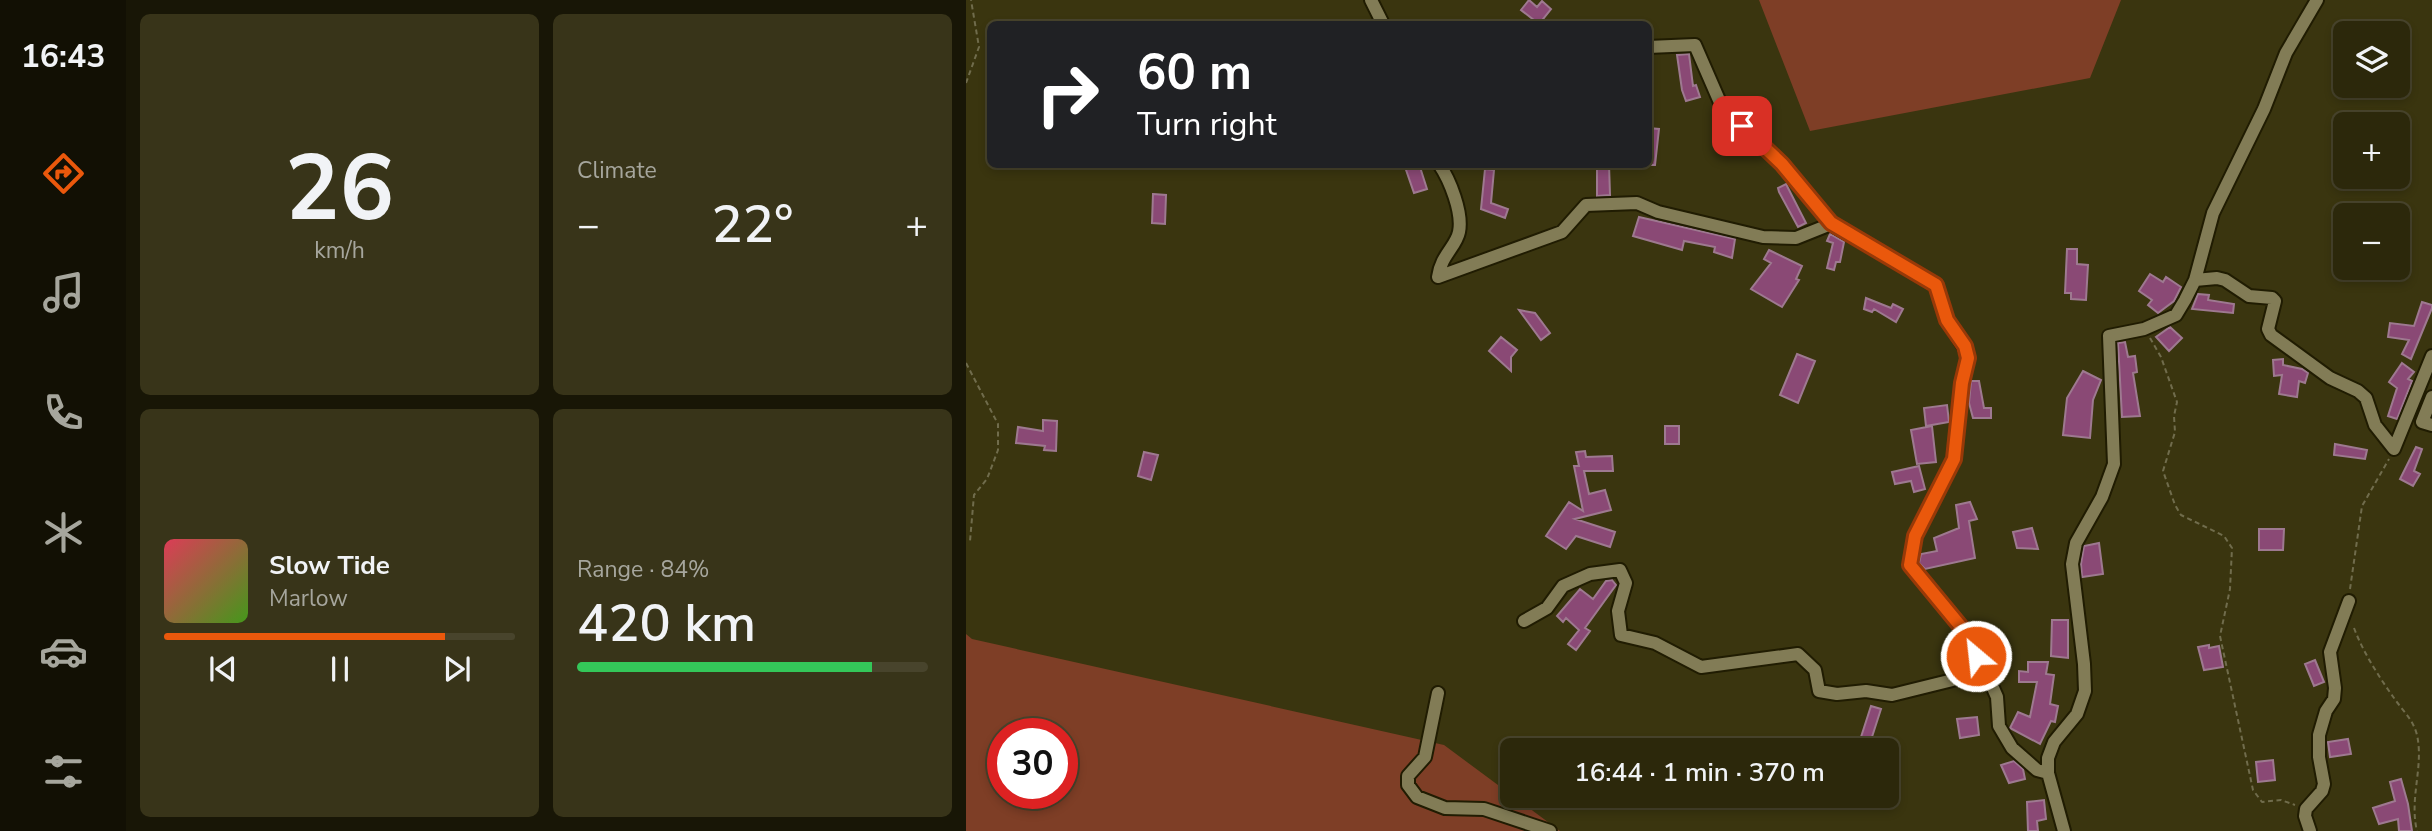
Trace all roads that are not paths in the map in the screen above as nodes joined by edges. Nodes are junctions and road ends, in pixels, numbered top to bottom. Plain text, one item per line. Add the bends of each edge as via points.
1 (1371, 0) edge
2 (2317, 0) edge
3 (1382, 21) edge
4 (1652, 47) edge
5 (1441, 168) edge
6 (1831, 223) junction
7 (2195, 279) junction
8 (2432, 356) edge
9 (2432, 385) edge
10 (2432, 397) edge
11 (2409, 413) junction
12 (2432, 425) edge
13 (2348, 604) road end
14 (1524, 621) dead end
15 (1981, 673) junction
16 (1438, 693) dead end
17 (2048, 773) junction
18 (1550, 831) edge
19 (2064, 831) edge
20 (2310, 831) edge

1 - 3 street
2 - 7 street via 2286,52 2213,214
4 - 6 street via 1695,45 1722,107 1782,164
5 - 6 street via 1457,203 1459,233 1440,263 1438,277 1562,232 1586,205 1637,203 1763,237 1796,238
6 - 15 street via 1936,285 1947,320 1965,346 1968,358 1954,459 1915,536 1910,565 1971,639
7 - 11 street via 2225,279 2249,296 2272,298 2271,335 2330,379 2358,391 2394,449
7 - 17 street via 2176,315 2109,336 2114,464 2076,543 2072,564 2085,691 2077,714 2054,742
8 - 11 street
9 - 11 street
10 - 12 street via 2422,418
13 - 20 street via 2330,652 2334,699 2319,736 2324,784 2306,809
14 - 15 street via 1547,608 1563,586 1590,573 1620,570 1626,583 1618,611 1621,635 1656,643 1701,667 1798,654 1815,670 1819,691 1837,694 1866,691 1892,695
15 - 17 street via 1997,697 1999,726 2012,748 2037,770
16 - 18 street via 1425,757 1408,776 1408,785 1417,797 1445,808 1484,808
17 - 19 street

